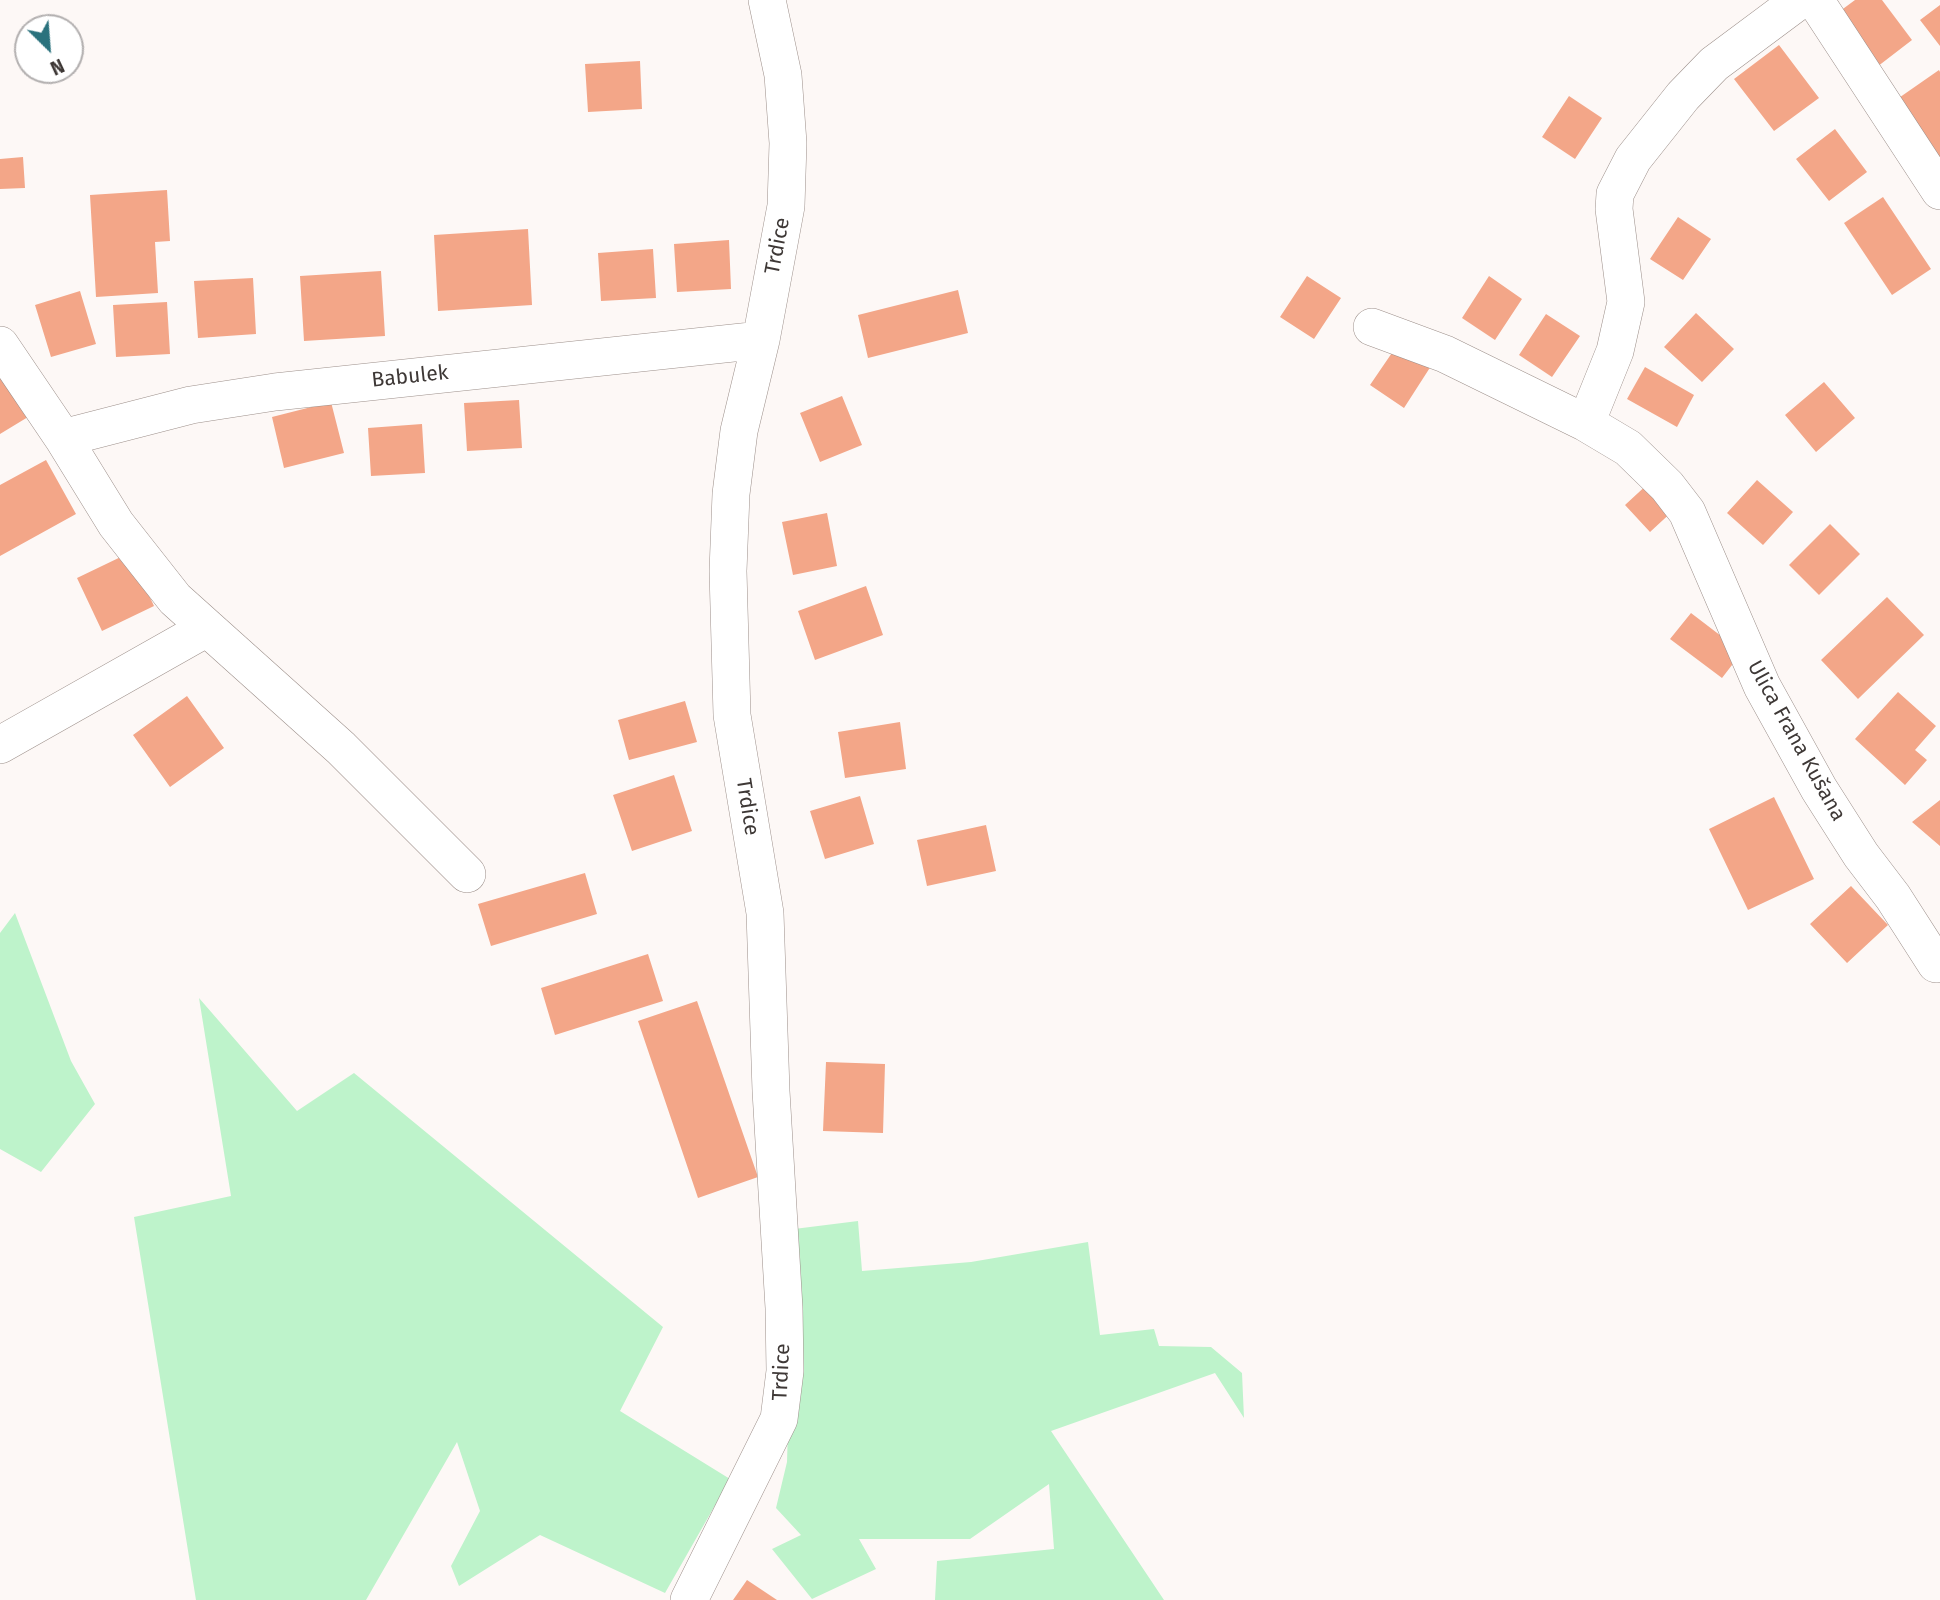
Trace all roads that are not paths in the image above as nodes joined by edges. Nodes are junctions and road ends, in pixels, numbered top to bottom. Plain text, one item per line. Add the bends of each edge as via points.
1 (767, 0) edge
2 (1800, 0) edge
3 (1815, 0) edge
4 (1940, 191) edge
5 (1372, 327) dead end
6 (761, 340) junction
7 (0, 345) edge
8 (1586, 423) junction
9 (63, 438) junction
10 (207, 628) junction
11 (0, 745) edge
12 (467, 874) dead end
13 (1936, 964) dead end
14 (689, 1600) edge

1 - 6 street, Trdice via 783,75 788,143 786,206
2 - 8 street via 1714,64 1682,96 1633,159 1615,194 1626,302 1615,351
3 - 4 street
5 - 8 street, Ulica Frana Kušana via 1445,354
6 - 9 street, Babulek via 275,392 191,405
6 - 14 street, Trdice via 739,431 731,494 729,658 732,715 765,913 785,1371 779,1419
7 - 9 street
8 - 13 street, Ulica Frana Kušana via 1628,448 1687,512 1762,686 1819,789
9 - 10 street via 116,524 175,599
10 - 11 street
10 - 12 street via 341,748

